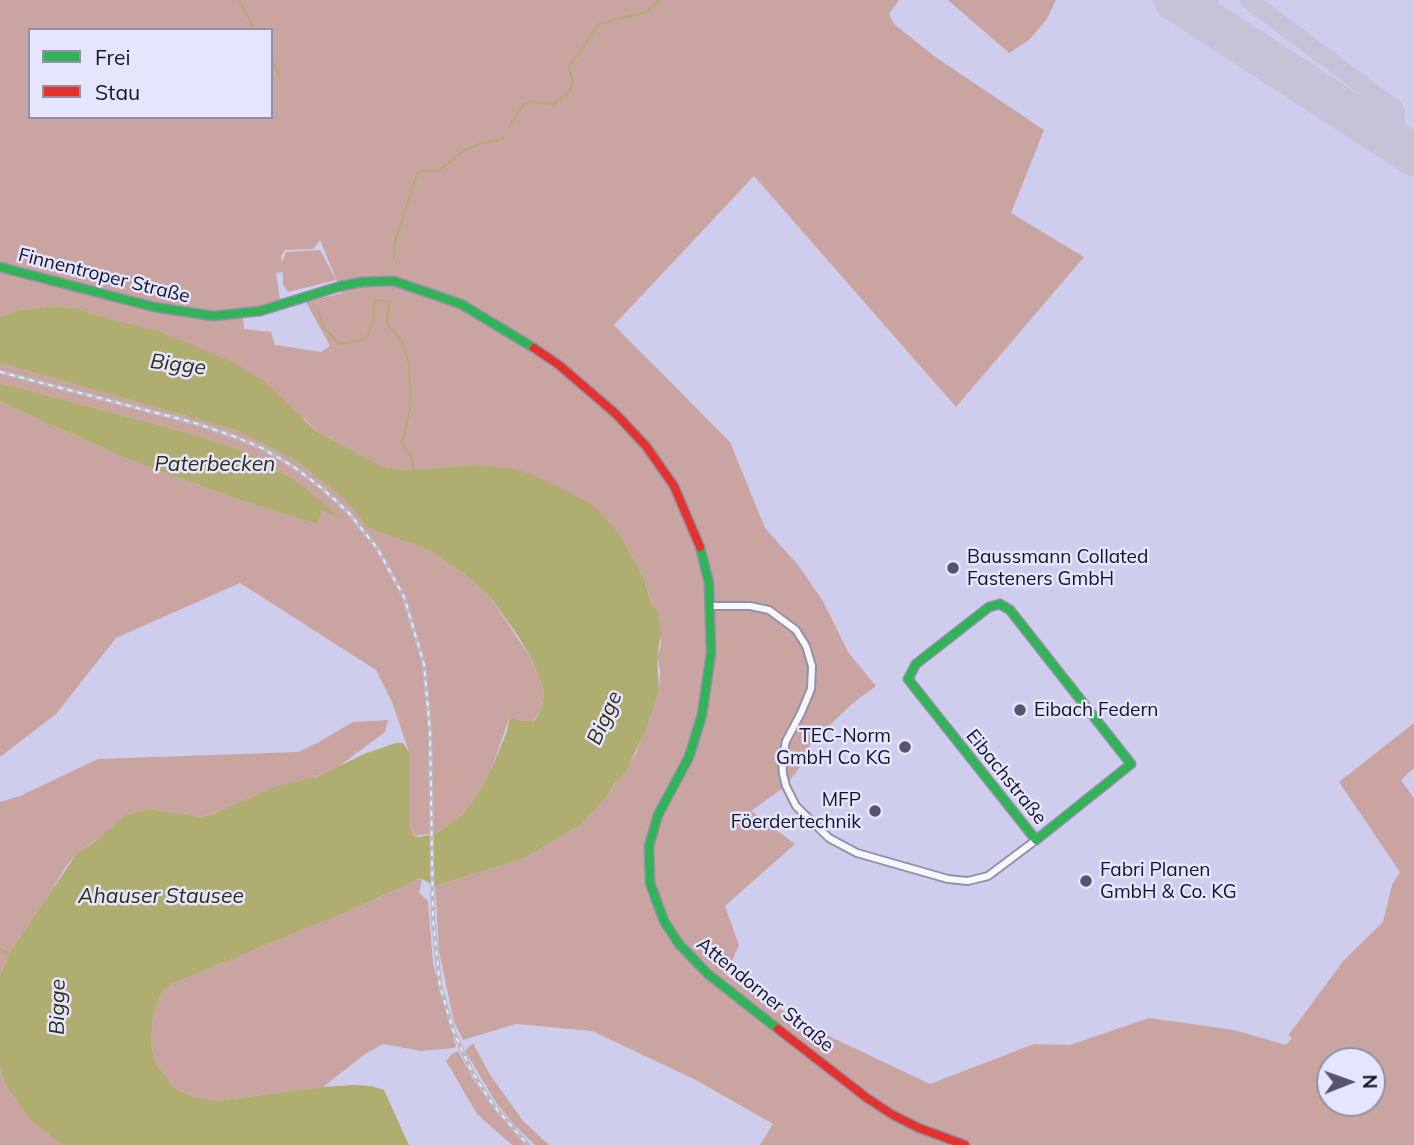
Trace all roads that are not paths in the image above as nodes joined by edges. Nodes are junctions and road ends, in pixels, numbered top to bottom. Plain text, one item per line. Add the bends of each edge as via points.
1 (0, 267) edge
2 (284, 304) joint
3 (711, 606) junction
4 (1036, 839) junction
5 (965, 1145) edge

1 - 2 main road, Finnentroper Straße via 190,314 236,315
2 - 3 main road, Attendorner Straße via 341,286 394,281 461,304 534,347 616,414 668,477 699,541
3 - 4 street via 769,610 796,630 806,646 811,689 786,741 783,774 796,806 829,838 857,853 968,881 988,876
3 - 5 main road, Attendorner Straße via 711,653 700,725 689,757 658,815 649,846 650,883 664,921 708,974 867,1098 919,1128
4 - 4 main road, Eibachstraße via 908,679 919,662 989,607 1000,604 1010,610 1131,764

